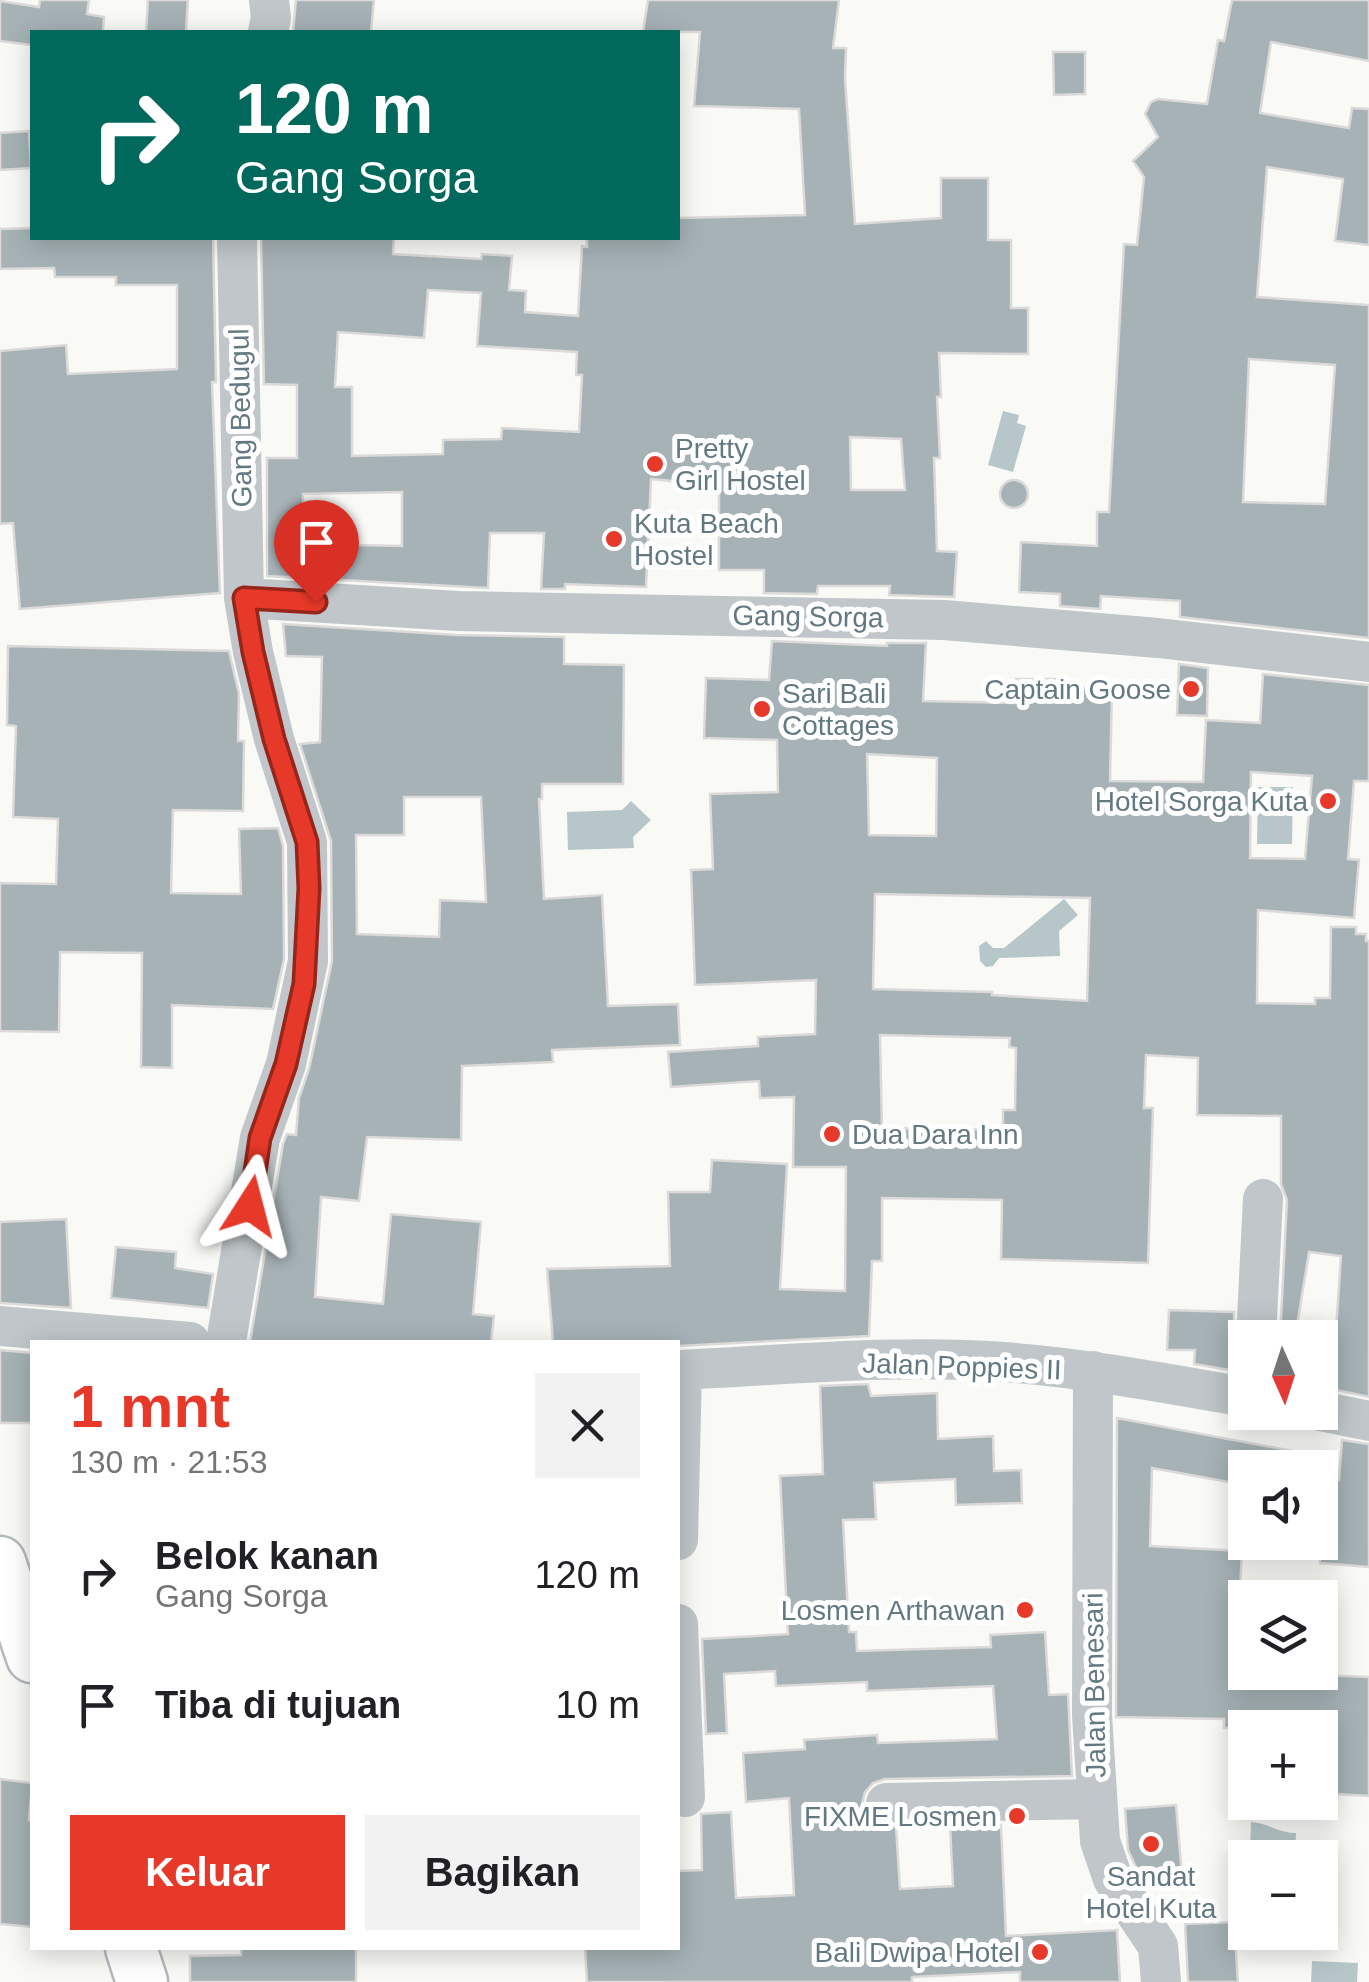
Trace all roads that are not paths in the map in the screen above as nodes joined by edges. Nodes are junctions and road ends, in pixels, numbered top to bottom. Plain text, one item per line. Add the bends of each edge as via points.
1 (269, 0) edge
2 (268, 30) edge
3 (238, 240) edge
4 (244, 598) junction
5 (1369, 662) edge
6 (1264, 1199) dead end
7 (1257, 1320) edge
8 (0, 1326) edge
9 (166, 1340) edge
10 (226, 1340) edge
11 (680, 1370) edge
12 (1093, 1371) junction
13 (1228, 1394) edge
14 (1338, 1414) edge
15 (1369, 1420) edge
16 (0, 1562) edge
17 (30, 1651) edge
18 (680, 1673) edge
19 (685, 1797) dead end
20 (1096, 1799) junction
21 (886, 1802) dead end
22 (132, 1950) edge
23 (142, 1982) edge
24 (1162, 1982) edge

1 - 2 street
3 - 4 street, Gang Bedugul
4 - 5 street, Gang Sorga via 458,611 944,620
4 - 10 street, Gang Bedugul via 270,722 307,842 309,907 304,984 260,1138
6 - 7 street
8 - 9 street
11 - 12 street, Jalan Poppies II via 898,1360
12 - 13 street, Jalan Poppies II
12 - 20 street, Jalan Benesari
14 - 15 street
16 - 17 main road
18 - 19 street
20 - 21 street
20 - 24 street, Jalan Benesari via 1100,1841 1114,1879 1158,1946
22 - 23 main road

